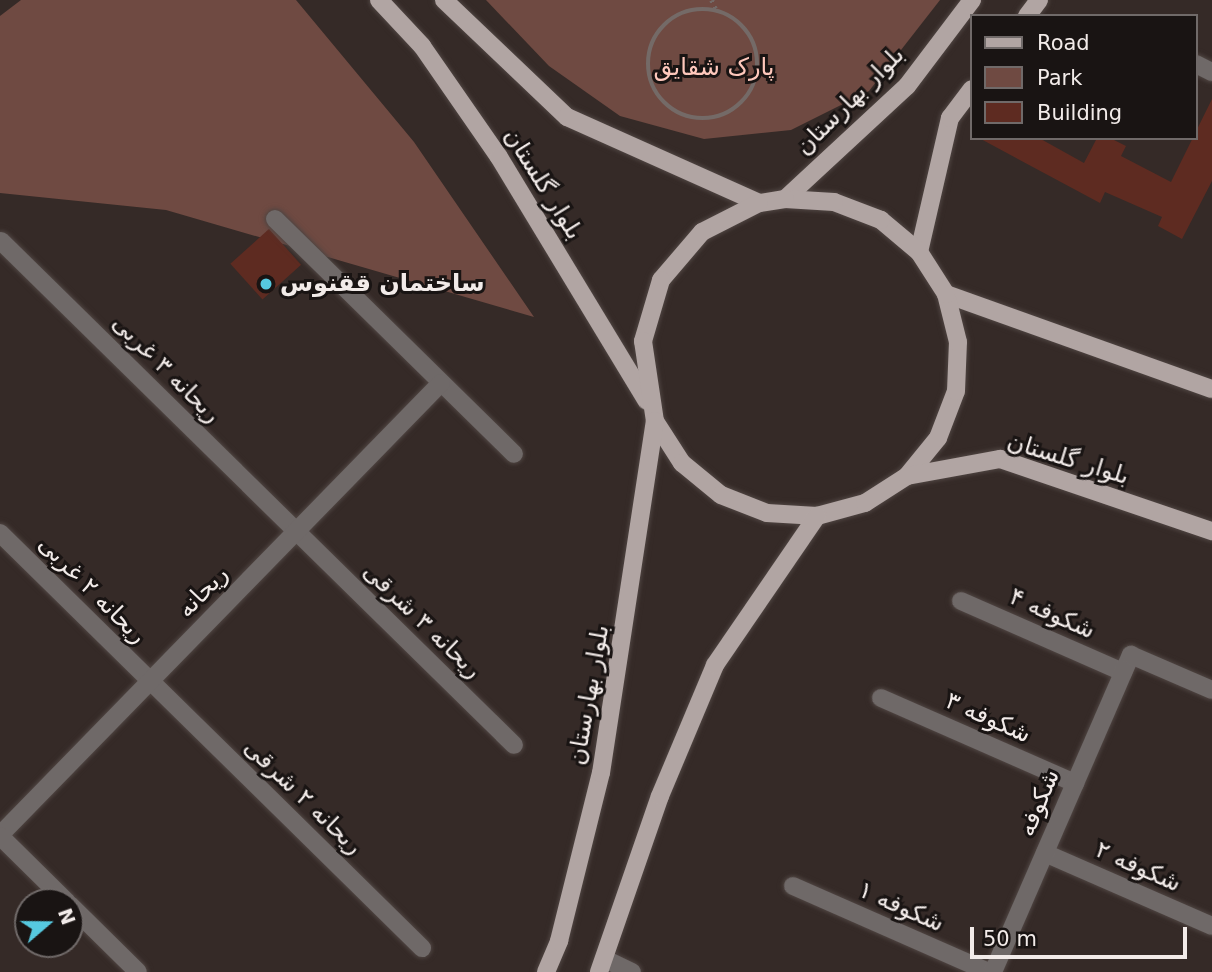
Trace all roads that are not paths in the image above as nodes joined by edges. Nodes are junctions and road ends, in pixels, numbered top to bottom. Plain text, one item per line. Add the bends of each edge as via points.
1 (379, 0) edge
2 (444, 0) edge
3 (972, 0) edge
4 (970, 92) edge
5 (785, 199) junction
6 (759, 204) junction
7 (275, 219) dead end
8 (1, 241) edge
9 (919, 252) junction
10 (946, 294) junction
11 (441, 383) junction
12 (1212, 389) edge
13 (652, 413) junction
14 (514, 454) dead end
15 (906, 476) junction
16 (817, 516) junction
17 (296, 531) junction
18 (1212, 531) edge
19 (0, 533) edge
20 (961, 601) dead end
21 (1124, 672) junction
22 (150, 681) junction
23 (1212, 690) edge
24 (881, 698) dead end
25 (514, 745) dead end
26 (1074, 783) junction
27 (0, 836) edge
28 (1045, 853) junction
29 (793, 886) dead end
30 (52, 888) edge
31 (84, 920) edge
32 (1212, 926) edge
33 (422, 948) dead end
34 (602, 965) edge
35 (138, 972) edge
36 (546, 972) edge
37 (632, 972) edge
38 (991, 972) edge

1 - 13 main road, بلوار گلستان via 422,46 499,157
2 - 6 main road, بلوار گلستان via 567,117
3 - 5 main road, بلوار بهارستان via 907,86
4 - 9 main road via 950,118
5 - 6 main road
5 - 9 main road via 834,202 881,220
6 - 13 main road via 702,232 661,280 643,341
7 - 11 street
8 - 17 street, ریحانه ۳ غربی
9 - 10 main road
10 - 12 main road
10 - 15 main road via 958,342 956,391 938,438
11 - 14 street
11 - 17 street, ریحانه
13 - 16 main road, بلوار گلستان via 682,463 721,495 767,513
13 - 36 main road, بلوار بهارستان via 601,773 559,941
15 - 16 main road, بلوار گلستان via 865,503
15 - 18 main road, بلوار گلستان via 1000,459
16 - 34 main road via 715,665 660,796
17 - 22 street, ریحانه
17 - 25 street, ریحانه ۳ شرقی
19 - 22 street, ریحانه ۲ غربی
20 - 21 street, شکوفه ۴
21 - 23 street, شکوفه via 1131,654
21 - 26 street, شکوفه
22 - 27 street, ریحانه
22 - 33 street, ریحانه ۲ شرقی
24 - 26 street, شکوفه ۳
26 - 28 street, شکوفه
27 - 30 street
28 - 32 street, شکوفه ۲
28 - 38 street, شکوفه
29 - 38 street, شکوفه ۱
31 - 35 street
34 - 37 street

